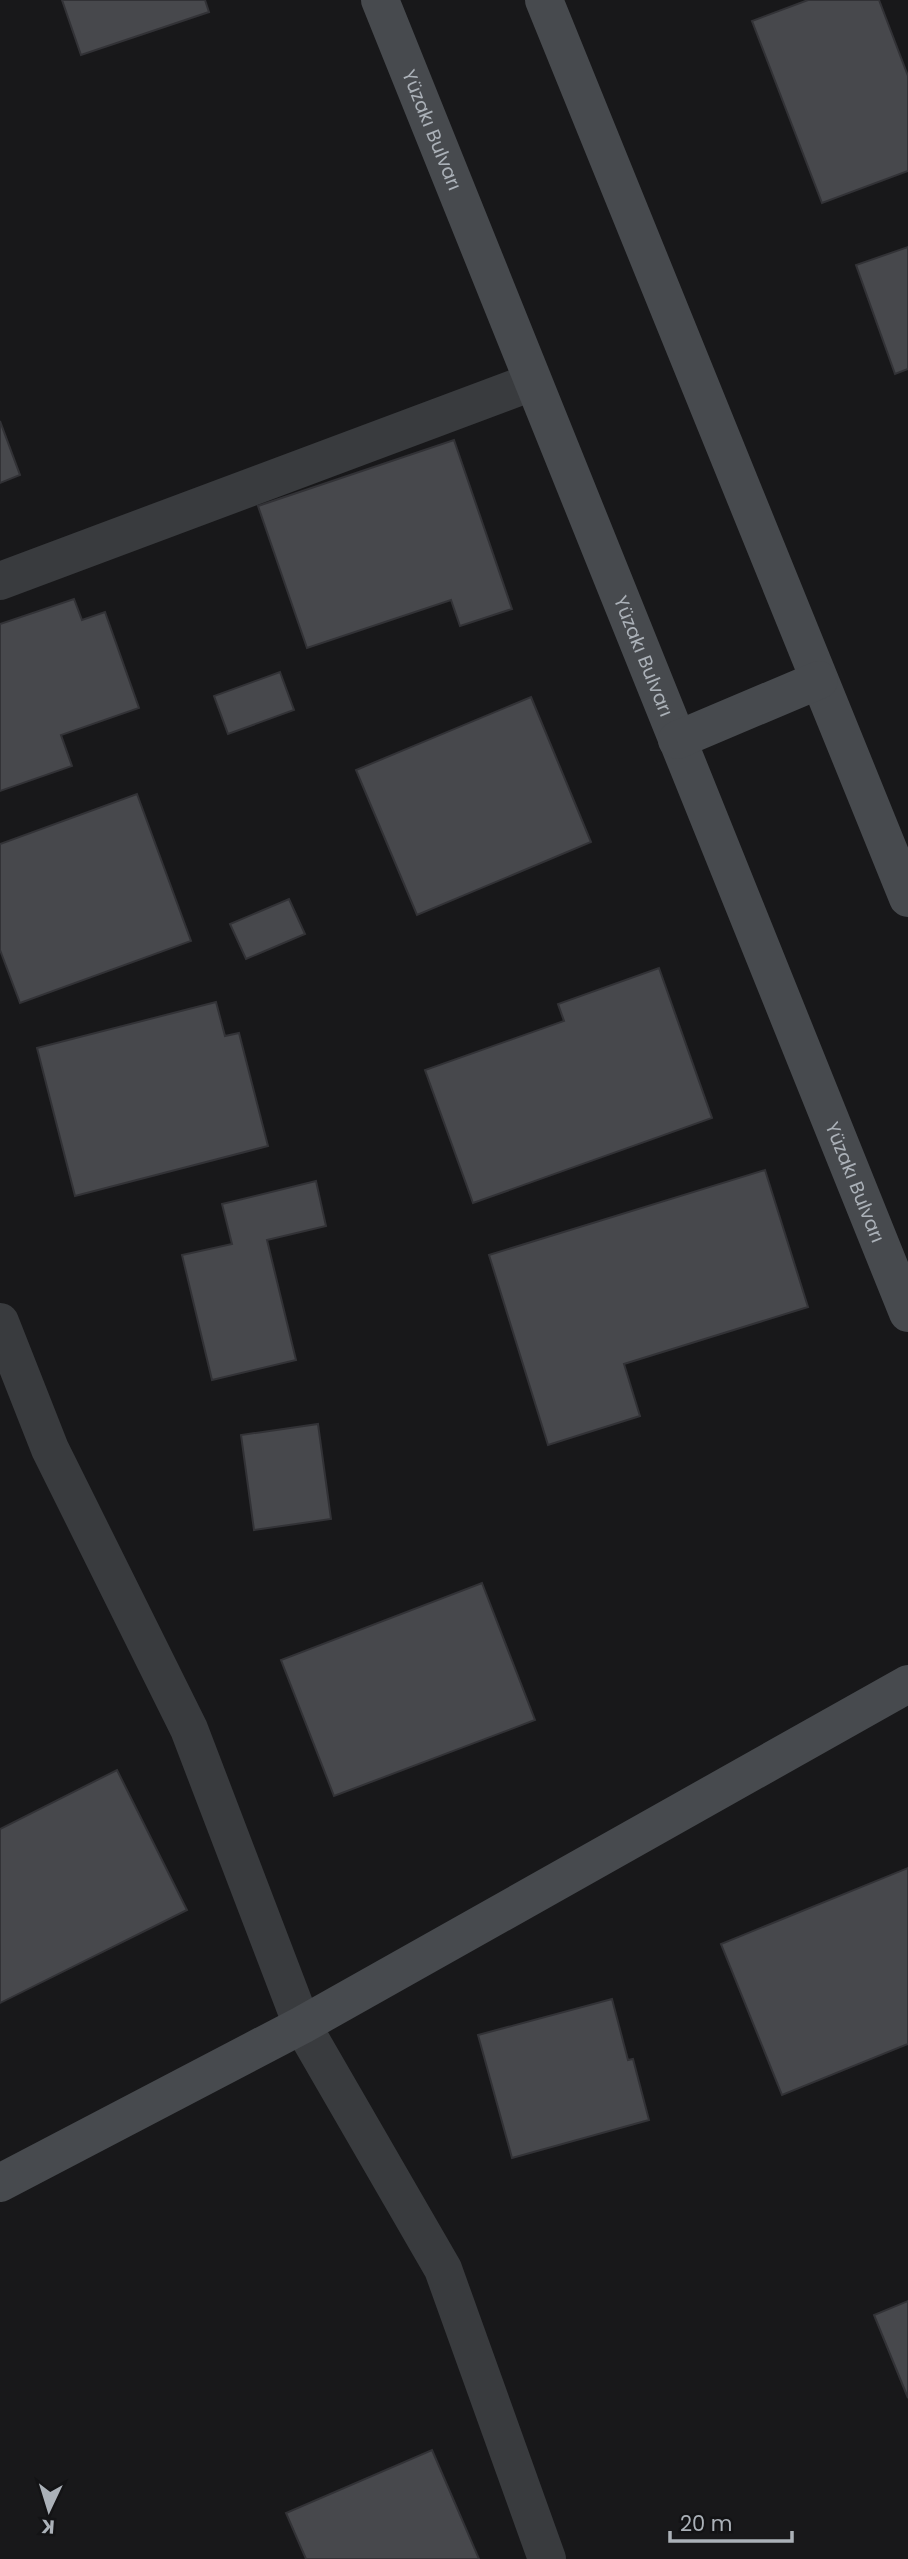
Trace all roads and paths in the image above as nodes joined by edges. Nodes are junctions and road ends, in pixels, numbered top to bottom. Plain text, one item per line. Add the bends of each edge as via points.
1 (380, 0) edge
2 (544, 0) edge
3 (532, 383) junction
4 (0, 581) edge
5 (819, 680) junction
6 (677, 740) junction
7 (908, 898) edge
8 (908, 1313) edge
9 (2, 1336) edge
10 (908, 1684) edge
11 (302, 2025) junction
12 (0, 2183) edge
13 (547, 2559) edge

1 - 3 main road, Yüzakı Bulvarı
2 - 5 main road
3 - 4 street
3 - 6 main road, Yüzakı Bulvarı
5 - 6 main road
5 - 7 main road
6 - 8 main road, Yüzakı Bulvarı
9 - 11 street via 50,1449 189,1729
10 - 11 main road
11 - 12 main road
11 - 13 street via 443,2269

